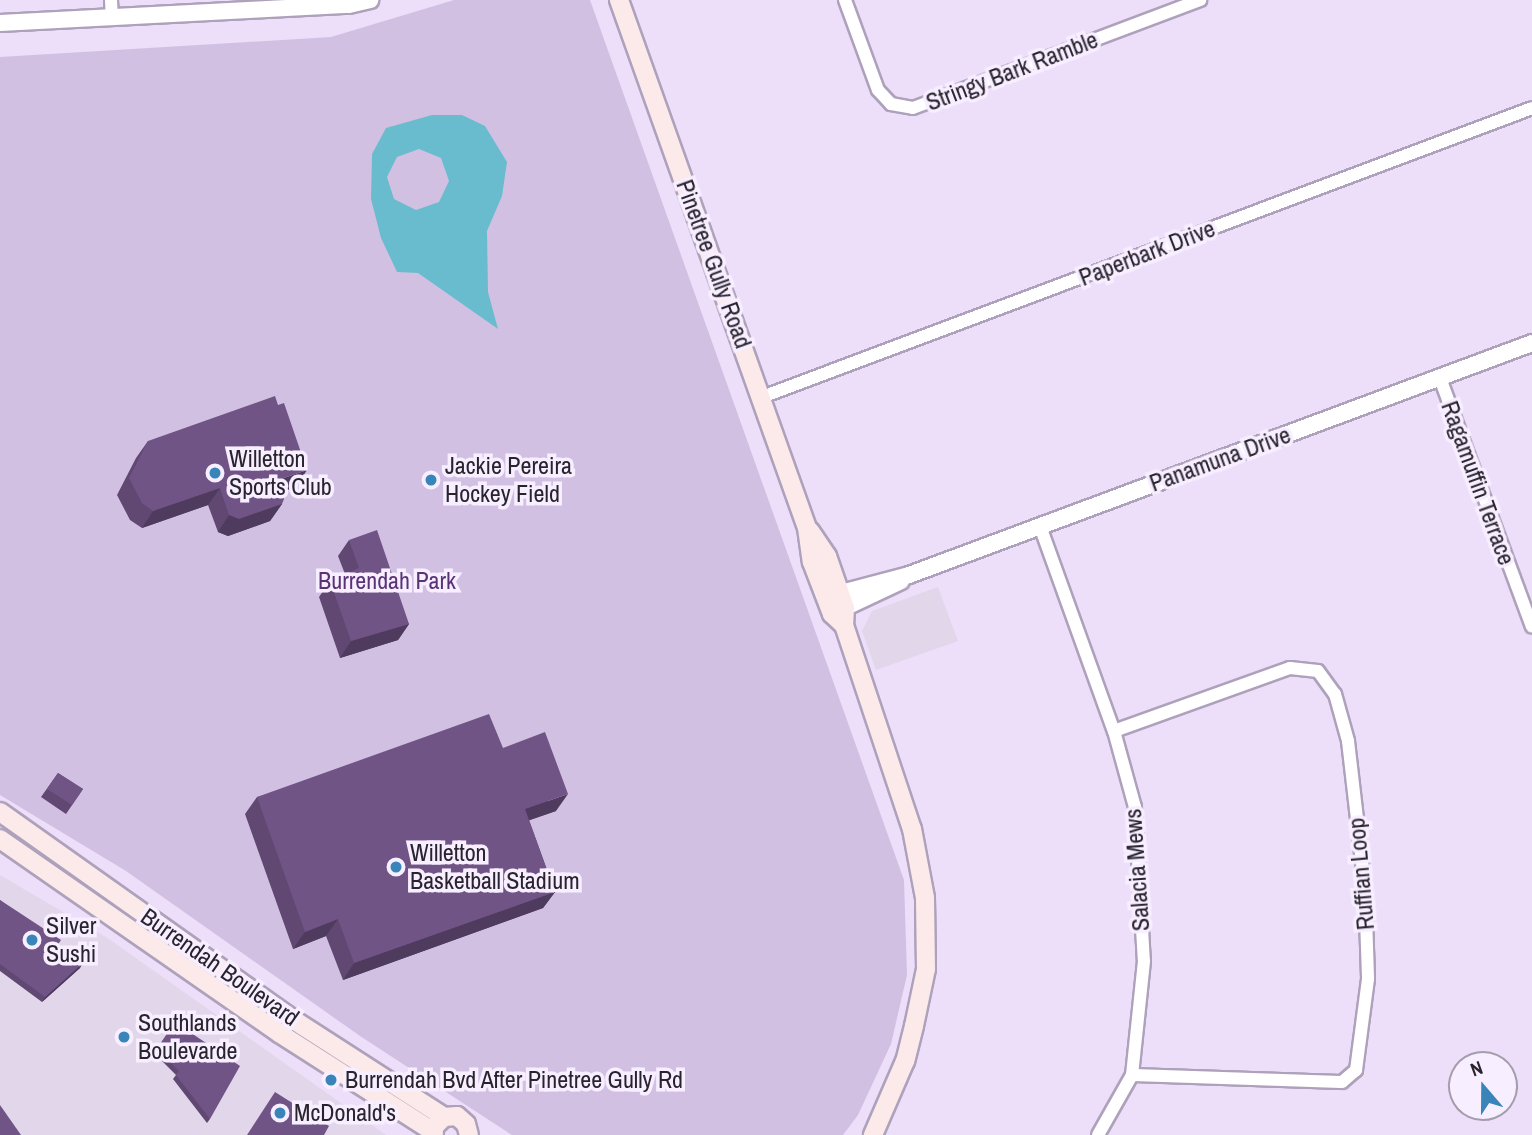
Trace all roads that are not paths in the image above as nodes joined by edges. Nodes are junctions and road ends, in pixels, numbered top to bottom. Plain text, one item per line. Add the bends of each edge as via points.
1 (111, 0) edge
2 (370, 0) edge
3 (619, 0) edge
4 (845, 0) edge
5 (1200, 0) edge
6 (112, 19) junction
7 (3, 25) edge
8 (1532, 108) edge
9 (1532, 343) edge
10 (1440, 378) junction
11 (761, 397) junction
12 (1040, 526) junction
13 (837, 608) junction
14 (1532, 627) edge
15 (1114, 732) junction
16 (0, 812) edge
17 (0, 839) edge
18 (364, 1062) junction
19 (1132, 1075) junction
20 (351, 1080) junction
21 (444, 1117) junction
22 (434, 1133) edge
23 (471, 1134) edge
24 (873, 1135) edge
25 (1098, 1135) edge

1 - 6 street
2 - 6 street
3 - 11 main road, Pinetree Gully Road
4 - 5 street, Stringy Bark Ramble via 878,90 891,104 913,108
6 - 7 street
8 - 11 street, Paperbark Drive
9 - 10 street, Panamuna Drive
10 - 12 street, Panamuna Drive
10 - 14 street, Ragamuffin Terrace
11 - 13 main road, Pinetree Gully Road via 807,528 827,556
12 - 13 street, Panamuna Drive via 909,575
12 - 15 street, Salacia Mews
13 - 24 main road, Pinetree Gully Road via 891,758 912,829 925,898 926,969 914,1026 905,1061
15 - 19 street, Salacia Mews via 1135,807 1144,961
15 - 19 street, Ruffian Loop via 1290,668 1318,671 1335,694 1348,741 1365,887 1368,979 1356,1070 1342,1082
16 - 18 main road, Burrendah Boulevard via 289,1017
17 - 20 main road, Burrendah Boulevard
18 - 20 main road
18 - 21 main road, Burrendah Boulevard
19 - 25 street, Salacia Mews
20 - 22 main road, Burrendah Boulevard
21 - 22 main road
21 - 23 main road, Burrendah Boulevard via 462,1119

